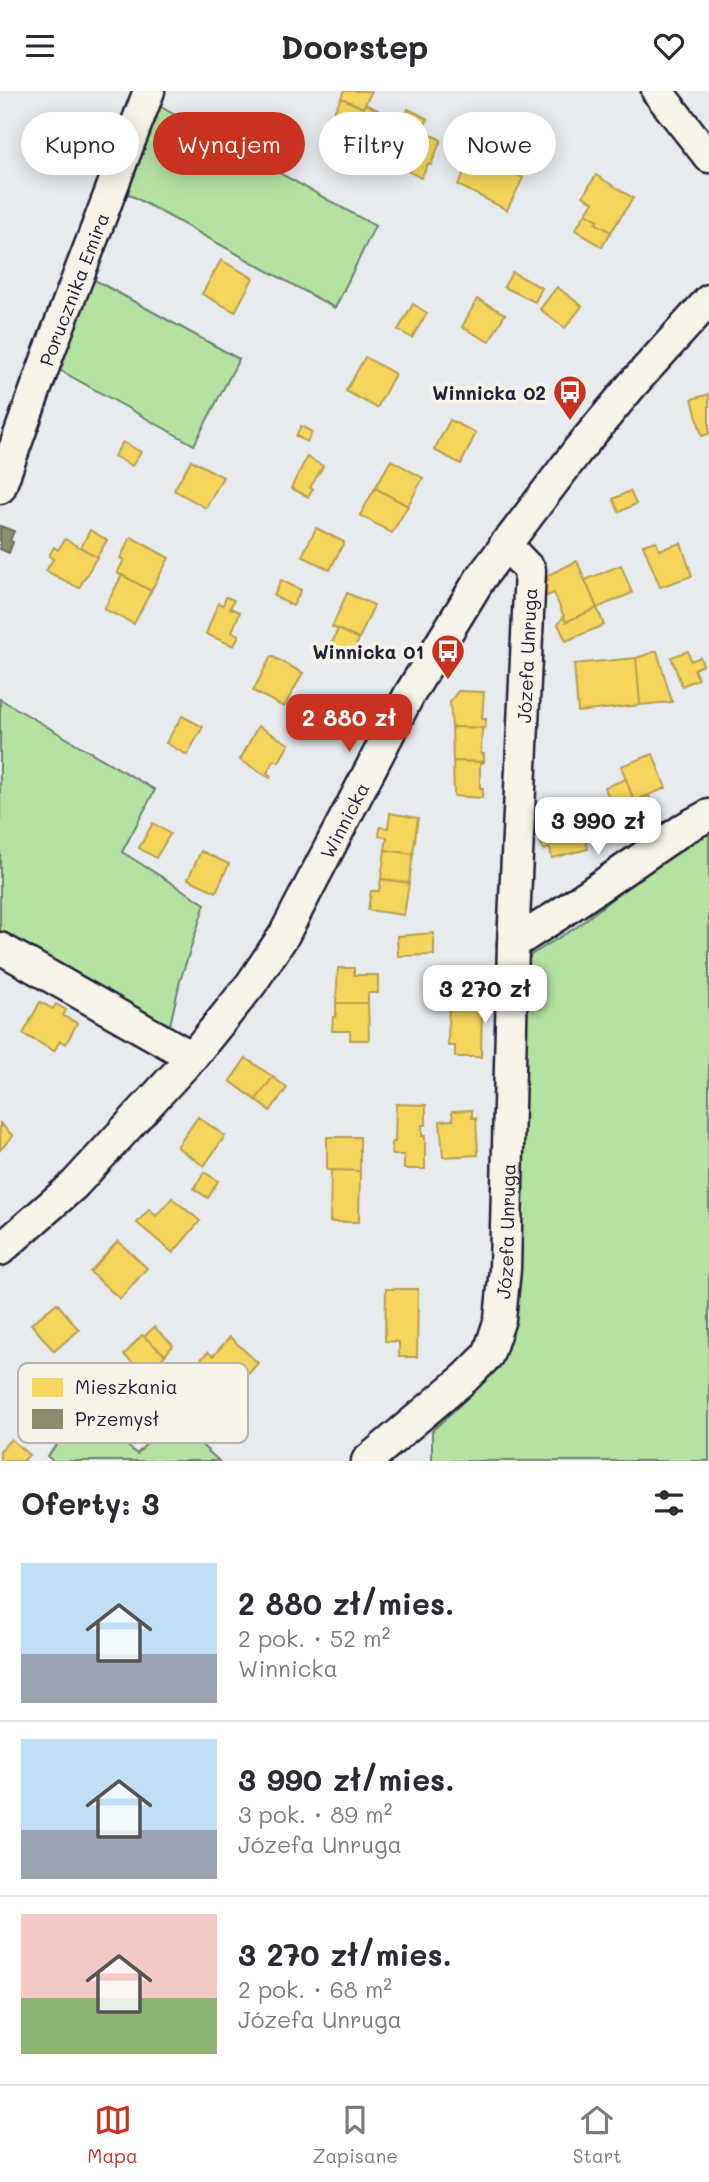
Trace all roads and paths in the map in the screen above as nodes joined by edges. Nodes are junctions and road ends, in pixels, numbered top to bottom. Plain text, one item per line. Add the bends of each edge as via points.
1 (149, 91) edge
2 (657, 91) edge
3 (709, 157) edge
4 (709, 300) edge
5 (0, 488) edge
6 (505, 544) junction
7 (709, 815) edge
8 (513, 944) junction
9 (0, 948) edge
10 (191, 1057) junction
11 (0, 1250) edge
12 (367, 1461) edge

1 - 5 street, Porucznika Emira
2 - 3 street
4 - 6 street, Winnicka via 632,384
6 - 8 street, Józefa Unruga via 530,570
6 - 10 street, Winnicka via 409,695 284,935
7 - 8 street
8 - 12 street, Józefa Unruga via 500,1319 488,1355
9 - 10 street
10 - 11 street, Winnicka via 74,1185

